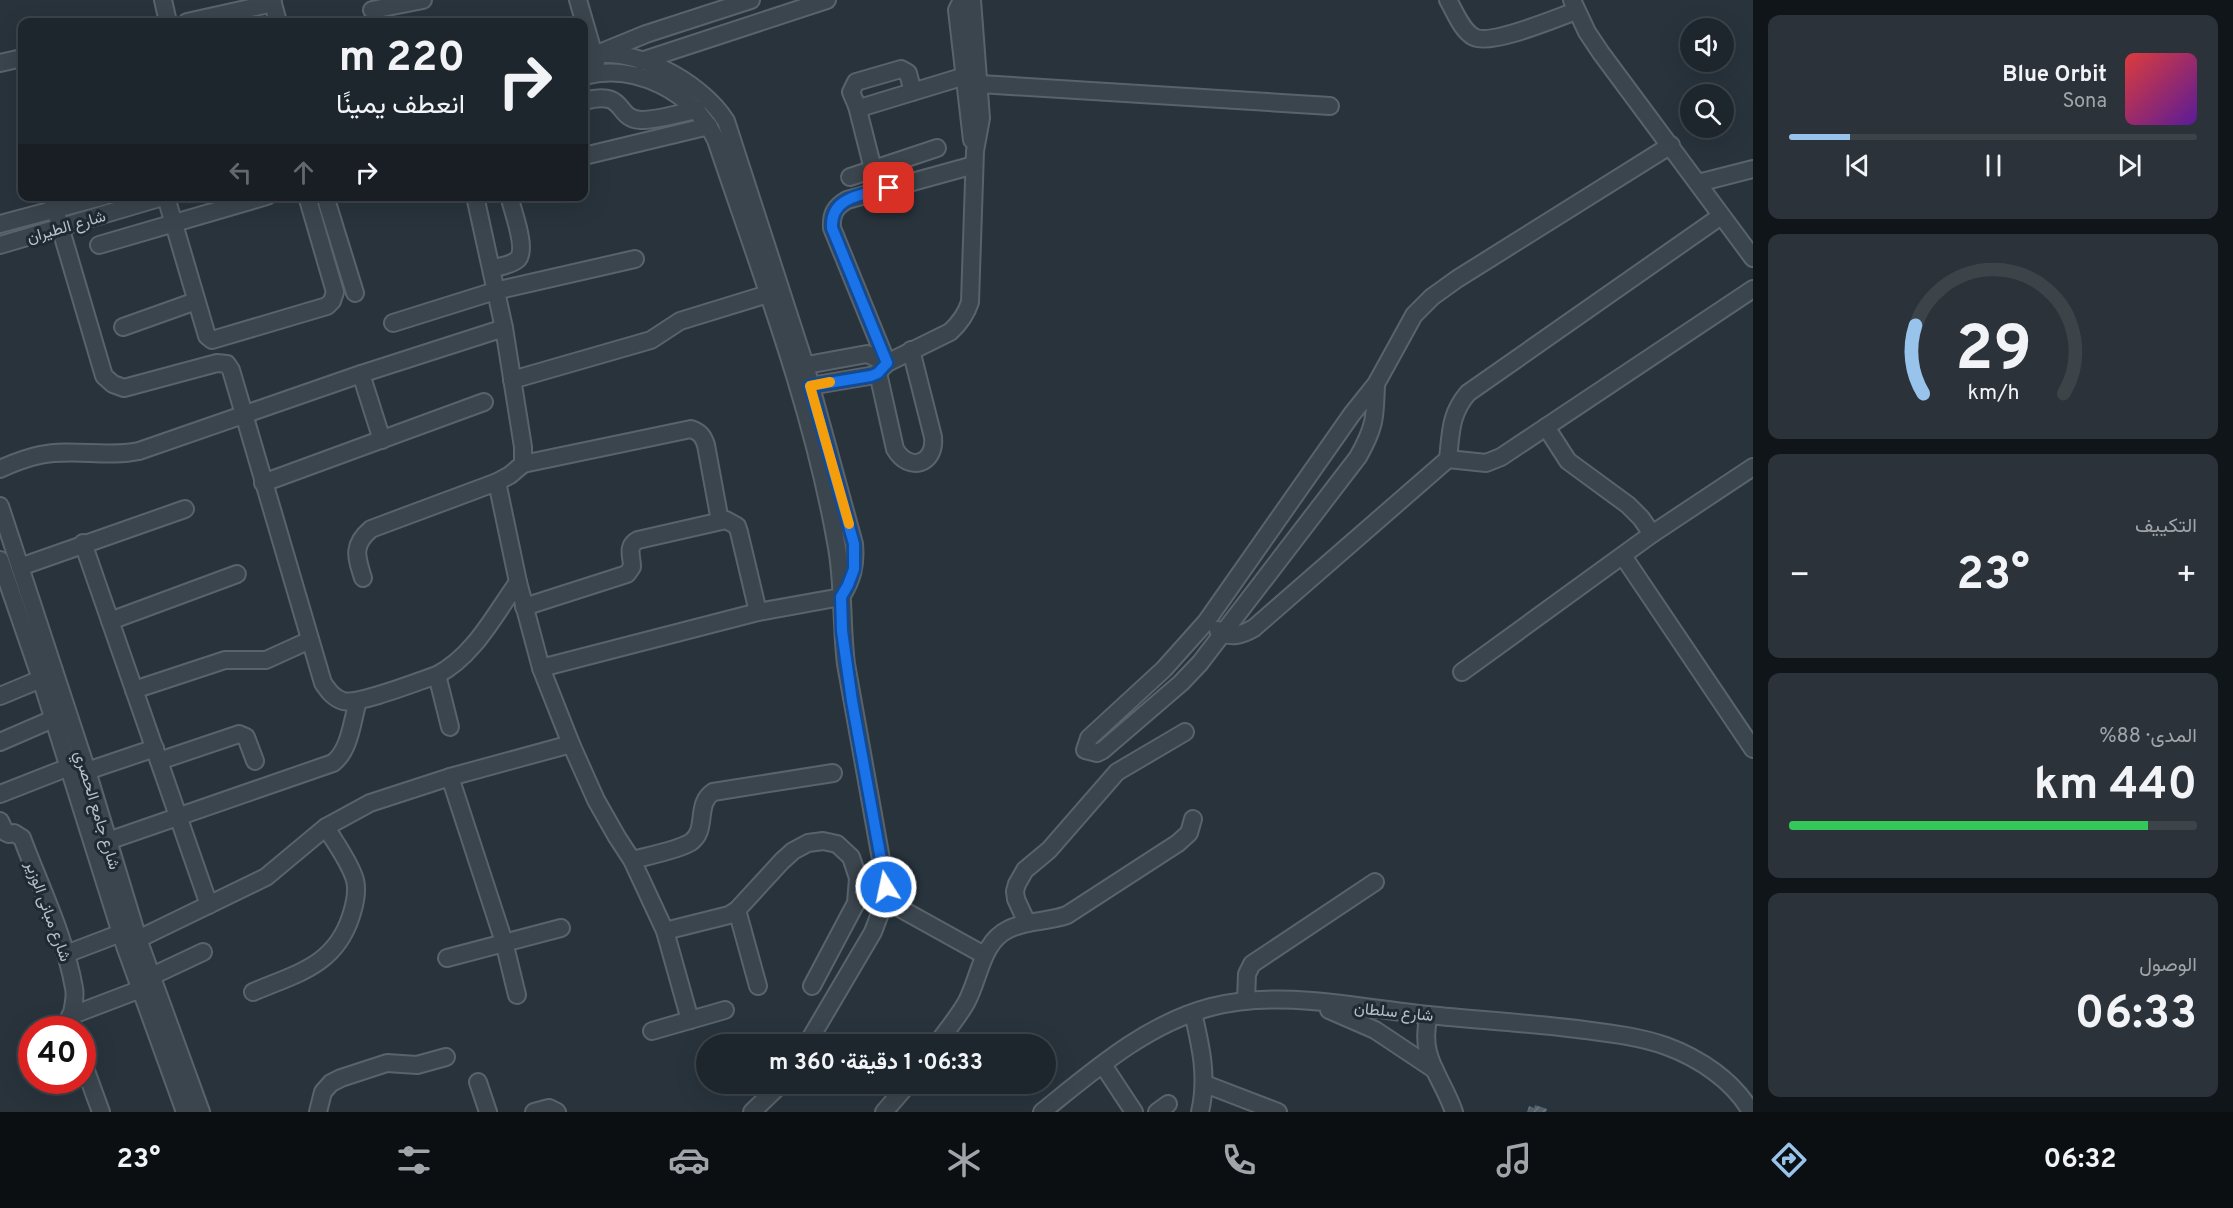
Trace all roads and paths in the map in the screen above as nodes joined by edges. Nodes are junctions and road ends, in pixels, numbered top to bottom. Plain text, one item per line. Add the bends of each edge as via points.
1 (163, 0) edge
2 (423, 0) edge
3 (578, 0) edge
4 (751, 0) edge
5 (827, 0) edge
6 (962, 0) edge
7 (972, 0) edge
8 (1448, 0) edge
9 (273, 2) edge
10 (721, 4) edge
11 (1574, 5) edge
12 (373, 11) edge
13 (167, 18) edge
14 (204, 18) edge
15 (277, 18) edge
16 (583, 18) edge
17 (745, 27) junction
18 (588, 39) edge
19 (592, 54) edge
20 (18, 59) edge
21 (641, 61) junction
22 (0, 63) edge
23 (591, 74) edge
24 (965, 76) junction
25 (980, 84) junction
26 (913, 92) junction
27 (588, 100) edge
28 (857, 106) junction
29 (1330, 106) dead end
30 (697, 110) junction
31 (709, 126) junction
32 (1671, 145) junction
33 (937, 148) dead end
34 (588, 155) edge
35 (975, 158) junction
36 (1753, 169) edge
37 (873, 170) junction
38 (850, 177) dead end
39 (1698, 183) junction
40 (150, 201) edge
41 (167, 201) edge
42 (250, 201) edge
43 (308, 201) edge
44 (327, 201) edge
45 (476, 201) edge
46 (510, 201) edge
47 (53, 203) edge
48 (1721, 216) junction
49 (0, 224) edge
50 (174, 224) junction
51 (61, 228) junction
52 (0, 244) edge
53 (99, 245) dead end
54 (1753, 258) edge
55 (634, 259) dead end
56 (492, 269) junction
57 (1753, 290) edge
58 (495, 291) junction
59 (355, 293) dead end
60 (768, 294) junction
61 (196, 300) junction
62 (393, 323) dead end
63 (123, 327) dead end
64 (504, 328) junction
65 (911, 350) junction
66 (799, 366) junction
67 (883, 368) junction
68 (360, 374) junction
69 (512, 380) junction
70 (1376, 384) junction
71 (810, 386) junction
72 (484, 402) dead end
73 (243, 415) junction
74 (1546, 427) junction
75 (382, 440) junction
76 (1448, 459) junction
77 (523, 464) junction
78 (1753, 466) edge
79 (0, 469) edge
80 (497, 482) junction
81 (263, 483) junction
82 (0, 506) edge
83 (185, 509) dead end
84 (720, 521) junction
85 (1652, 534) junction
86 (83, 543) junction
87 (1623, 556) junction
88 (0, 560) edge
89 (20, 567) junction
90 (237, 574) dead end
91 (363, 578) dead end
92 (518, 582) junction
93 (841, 597) junction
94 (524, 607) junction
95 (758, 612) junction
96 (110, 621) junction
97 (1206, 622) junction
98 (1223, 634) junction
99 (310, 640) junction
100 (541, 668) junction
101 (1462, 672) dead end
102 (437, 675) junction
103 (41, 679) junction
104 (134, 690) junction
105 (0, 696) edge
106 (358, 701) junction
107 (53, 719) junction
108 (450, 727) dead end
109 (1185, 732) dead end
110 (0, 742) edge
111 (571, 744) junction
112 (1753, 749) edge
113 (157, 754) junction
114 (255, 761) dead end
115 (69, 767) junction
116 (87, 771) junction
117 (833, 773) dead end
118 (450, 777) junction
119 (0, 794) edge
120 (178, 816) junction
121 (1192, 819) dead end
122 (0, 821) edge
123 (326, 827) junction
124 (108, 841) junction
125 (632, 860) junction
126 (1375, 882) dead end
127 (885, 900) junction
128 (209, 905) junction
129 (736, 910) junction
130 (1027, 923) junction
131 (561, 928) dead end
132 (665, 931) junction
133 (128, 939) junction
134 (504, 942) junction
135 (203, 952) dead end
136 (66, 954) junction
137 (984, 955) junction
138 (447, 958) dead end
139 (152, 976) junction
140 (758, 986) dead end
141 (812, 986) dead end
142 (141, 989) junction
143 (253, 992) dead end
144 (517, 995) dead end
145 (1246, 1000) junction
146 (1310, 1002) junction
147 (725, 1010) dead end
148 (1193, 1013) junction
149 (1429, 1015) junction
150 (72, 1016) edge
151 (85, 1016) edge
152 (690, 1020) junction
153 (652, 1031) dead end
154 (813, 1034) edge
155 (944, 1034) edge
156 (446, 1057) dead end
157 (1102, 1065) junction
158 (1435, 1070) junction
159 (478, 1083) dead end
160 (1205, 1084) junction
161 (94, 1094) edge
162 (771, 1094) edge
163 (900, 1094) edge
164 (101, 1112) edge
165 (185, 1112) edge
166 (201, 1112) edge
167 (318, 1112) edge
168 (488, 1112) edge
169 (534, 1112) edge
170 (557, 1112) edge
171 (752, 1112) edge
172 (885, 1112) edge
173 (1042, 1112) edge
174 (1134, 1112) edge
175 (1200, 1112) edge
176 (1278, 1112) edge
177 (1454, 1112) edge
178 (1751, 1112) edge

1 - 13 street
2 - 12 street
3 - 16 street
4 - 10 street
5 - 17 street
6 - 24 street via 957,10
7 - 25 street
8 - 11 street via 1467,31 1481,40 1498,38
9 - 14 street
9 - 15 street
10 - 17 street
10 - 19 street
11 - 32 street via 1601,53
17 - 21 street
18 - 19 street
19 - 21 street
19 - 23 street
20 - 22 street
21 - 66 street via 694,86 726,121
23 - 30 street via 634,75 652,81
24 - 26 street
24 - 35 street
25 - 29 street
25 - 35 street via 981,126
26 - 28 street
26 - 28 street via 908,73 899,69 856,82 851,92
27 - 30 street via 609,98 641,120
28 - 37 street
30 - 31 street
31 - 34 street
31 - 60 street
32 - 39 street
32 - 70 street via 1432,297 1414,315
33 - 37 street
35 - 65 street via 968,311 950,332
35 - 67 street via 847,200 834,210 832,228
36 - 39 street
37 - 38 street
39 - 48 street
40 - 51 street, شارع الطيران
41 - 50 street
42 - 50 street
43 - 61 street via 335,292 331,304 212,340 207,336
44 - 59 street
45 - 56 street
46 - 56 street via 522,252 512,263
47 - 49 street, شارع الطيران
47 - 51 street
48 - 54 street
48 - 76 street via 1468,393 1452,419
50 - 53 street
50 - 61 street
51 - 52 street, شارع الطيران
51 - 73 street via 104,376 124,388 222,362 231,370
55 - 58 street
56 - 58 street
57 - 74 street
58 - 62 street
58 - 64 street
60 - 66 street
60 - 69 street via 680,321 651,340
61 - 63 street
64 - 68 street
64 - 69 street
65 - 67 street
65 - 67 street via 933,437 931,454 924,461 907,462 895,449
66 - 67 street via 867,354
66 - 71 street
66 - 93 street via 830,511
67 - 71 street via 871,376
68 - 73 street
68 - 75 street
69 - 77 street
70 - 97 street
70 - 98 street via 1375,421 1358,457
71 - 93 street via 854,544 854,569
72 - 75 street
73 - 79 street via 139,451 111,455 41,454
73 - 81 street
74 - 76 street via 1486,463
74 - 85 street via 1568,461 1628,505
75 - 81 street
76 - 98 street via 1254,628 1242,635
77 - 80 street
77 - 84 street via 691,429 704,438
78 - 85 street
80 - 91 street via 371,529 361,538 357,550
80 - 92 street
81 - 99 street
82 - 89 street, شارع جامع الحصري
83 - 86 street
84 - 94 street via 638,540 630,548 632,567 627,574
84 - 95 street via 737,526
85 - 87 street
86 - 89 street
86 - 96 street
87 - 101 street
87 - 112 street
88 - 103 street, شارع جامع الحصري
89 - 116 street, شارع جامع الحصري
90 - 96 street
92 - 94 street
92 - 102 street via 468,652
93 - 95 street
93 - 127 street via 846,664 884,872
94 - 100 street
95 - 100 street
96 - 104 street
97 - 98 street
97 - 98 street via 1164,669 1089,738 1085,750 1102,750 1181,683
99 - 104 street via 266,660 225,660
99 - 106 street via 322,683 331,695 344,701
100 - 111 street
102 - 106 street
102 - 108 street
103 - 105 street
103 - 107 street, شارع جامع الحصري
104 - 113 street
106 - 120 street via 345,748 333,763
107 - 110 street
107 - 115 street, شارع جامع الحصري
109 - 130 street via 1117,772 1049,850 1025,870 1017,884 1016,899
111 - 118 street
111 - 125 street via 607,820
113 - 114 street via 239,734 246,736
113 - 116 street
113 - 120 street
115 - 119 street
115 - 133 street, شارع جامع الحصري
116 - 124 street, شارع جامع الحصري
117 - 125 street via 713,792 703,804 699,831 691,842
118 - 123 street via 380,799
118 - 134 street
120 - 124 street
120 - 128 street
121 - 130 street via 1189,833 1178,843 1067,915
122 - 136 street, شارع مبانى الوزير via 5,832 22,838
123 - 128 street via 266,877
123 - 143 street via 355,879 357,897 345,934 332,952 314,966
124 - 133 street, شارع جامع الحصري
125 - 132 street
126 - 145 street via 1252,964 1246,974
127 - 137 street
127 - 154 street via 873,932
128 - 133 street
129 - 132 street via 722,918
129 - 140 street
129 - 141 street via 782,861 808,843 837,844 851,857 858,878 856,903
130 - 137 street via 1006,930
131 - 134 street
132 - 152 street
133 - 136 street
133 - 139 street, شارع جامع الحصري
133 - 142 street, شارع جامع الحصري
134 - 138 street
134 - 144 street
135 - 139 street
136 - 150 street, شارع مبانى الوزير via 75,998
137 - 155 street via 967,1002
139 - 166 street, شارع جامع الحصري
142 - 151 street, شارع مبانى الوزير
142 - 165 street, شارع جامع الحصري
145 - 146 street, شارع سلطان
145 - 148 street, شارع سلطان
146 - 149 street, شارع سلطان
146 - 158 street via 1375,1030
147 - 152 street
148 - 157 street, شارع سلطان via 1155,1029
148 - 160 street
149 - 158 street via 1425,1043
149 - 178 street, شارع سلطان via 1630,1035 1668,1047 1719,1075
152 - 153 street
156 - 167 street via 417,1065 387,1063 341,1078 323,1092
157 - 173 street, شارع سلطان
157 - 174 street
158 - 177 street
159 - 168 street
160 - 175 street
160 - 176 street
161 - 164 street
162 - 171 street
163 - 172 street
169 - 170 street via 549,1108

